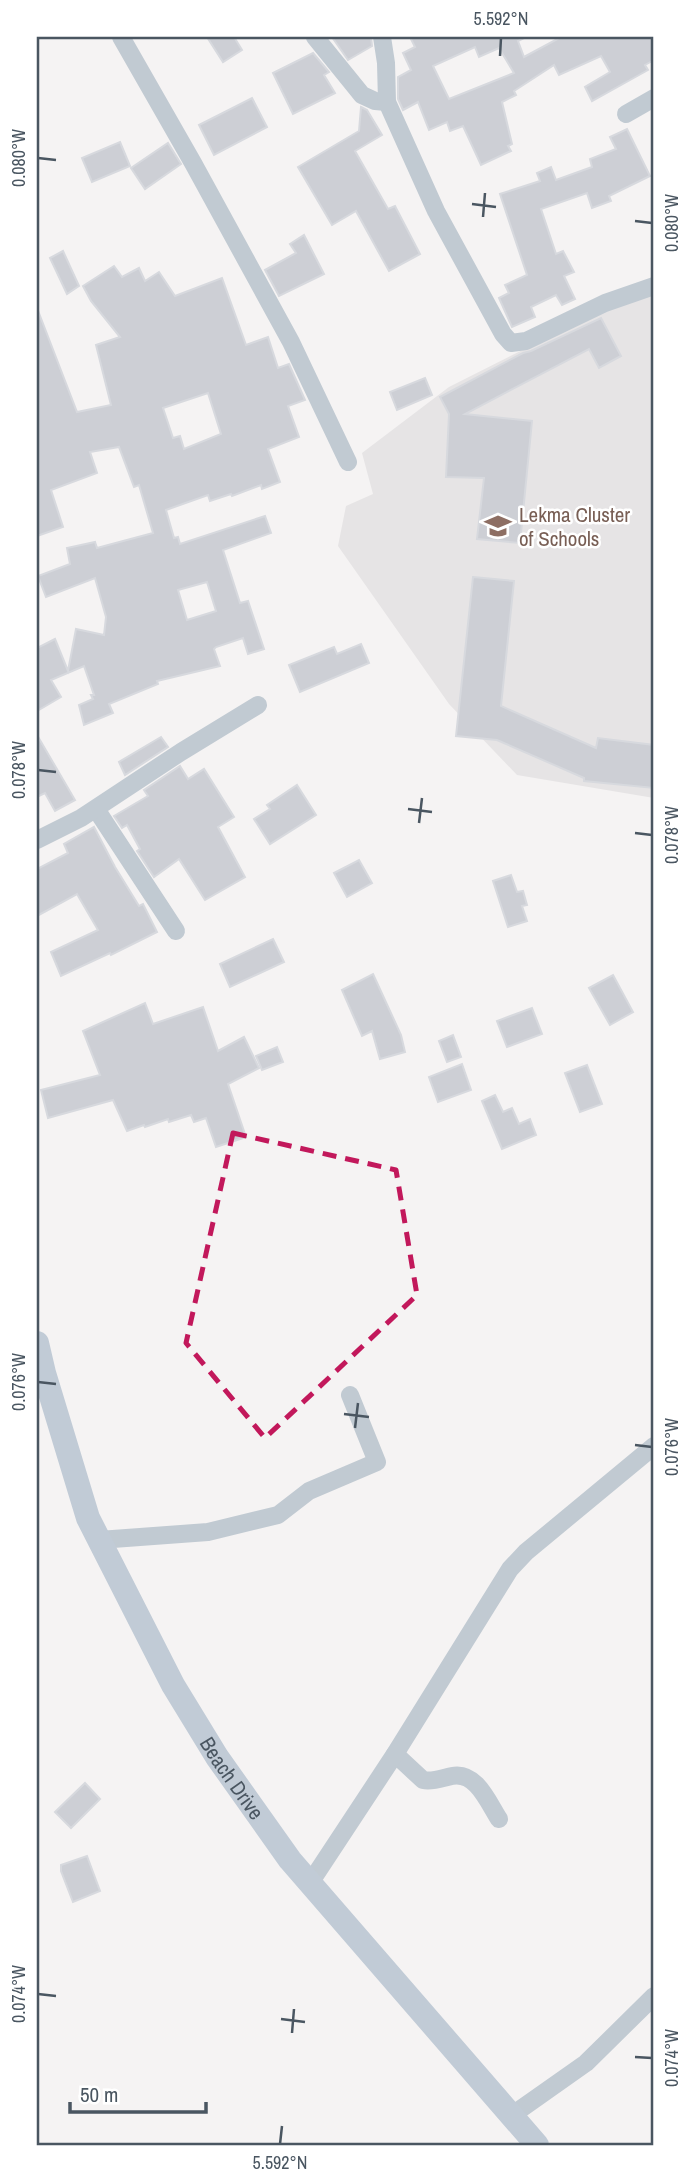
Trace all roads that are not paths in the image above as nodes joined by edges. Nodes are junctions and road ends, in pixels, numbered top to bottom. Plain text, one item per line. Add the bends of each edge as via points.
1 (121, 37) edge
2 (315, 37) edge
3 (382, 37) edge
4 (654, 99) edge
5 (387, 102) junction
6 (626, 114) dead end
7 (654, 286) edge
8 (348, 462) dead end
9 (258, 705) dead end
10 (96, 809) junction
11 (37, 840) edge
12 (176, 931) dead end
13 (37, 1343) edge
14 (350, 1395) dead end
15 (654, 1446) edge
16 (99, 1540) junction
17 (395, 1754) junction
18 (499, 1819) dead end
19 (310, 1883) junction
20 (654, 1996) edge
21 (511, 2116) junction
22 (537, 2145) edge

1 - 8 street via 290,342
2 - 5 street via 362,95
3 - 5 street
4 - 6 street
5 - 7 street via 436,211 511,343 526,341 605,303
9 - 10 street
10 - 11 street
10 - 12 street
13 - 16 street, Beach Drive via 88,1518
14 - 16 street via 377,1462 309,1491 278,1515 208,1532
15 - 17 street via 510,1569
16 - 19 street, Beach Drive via 173,1685 211,1747
17 - 18 street via 423,1780 456,1775 474,1781
17 - 19 street
19 - 21 street, Beach Drive
20 - 21 street via 586,2063
21 - 22 street, Beach Drive

